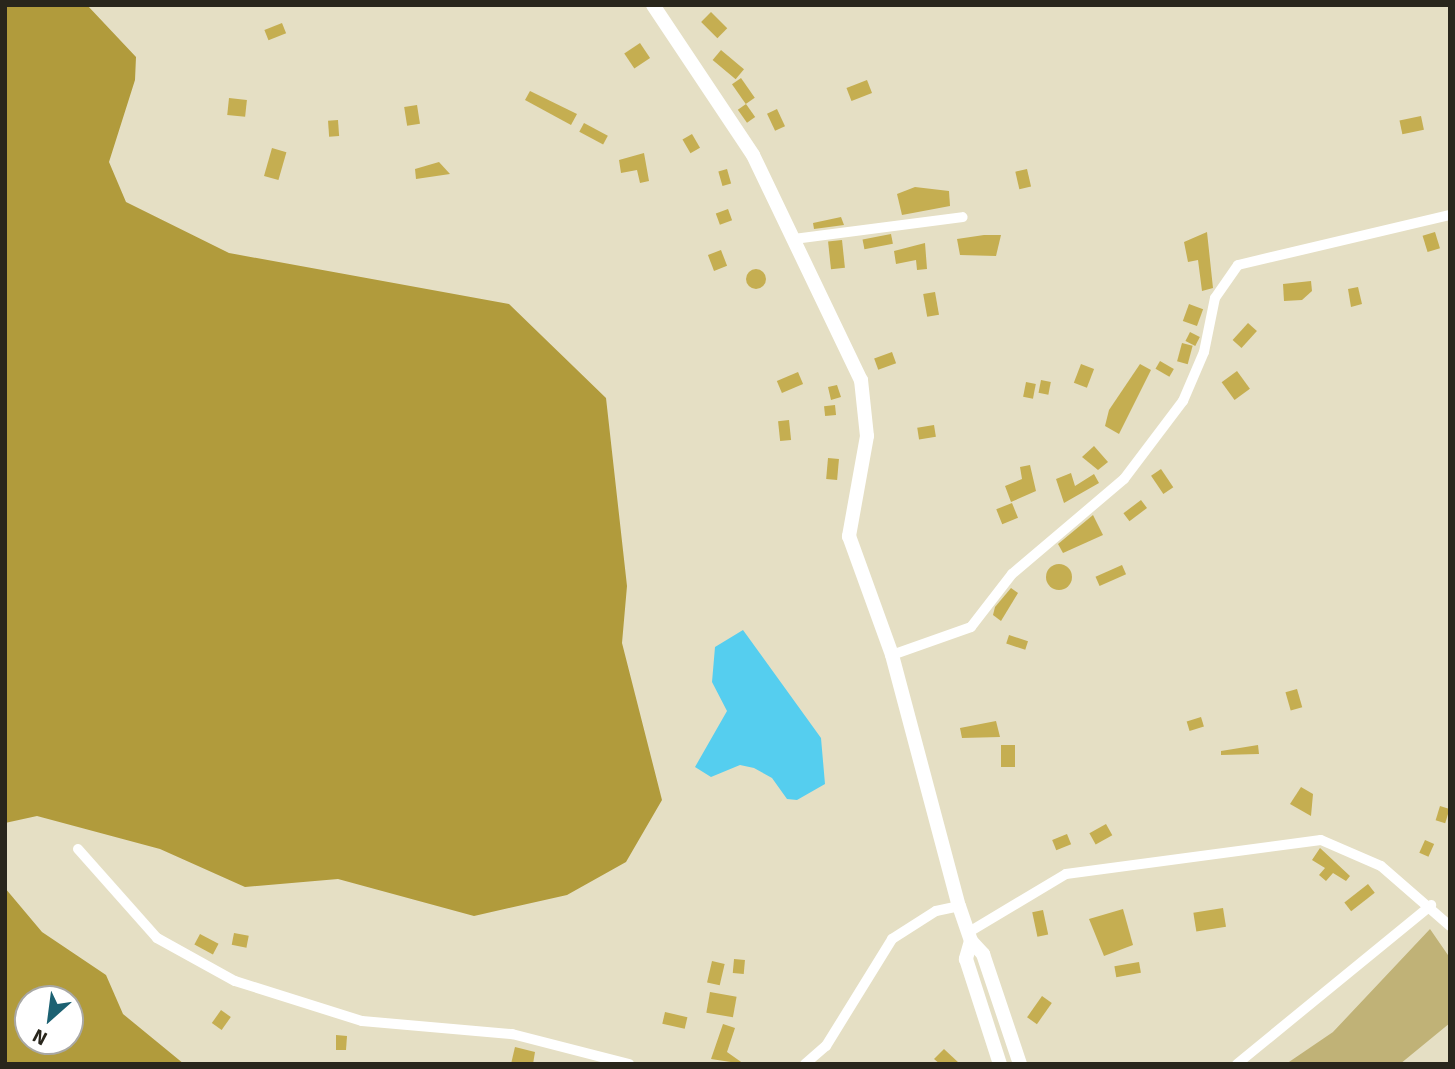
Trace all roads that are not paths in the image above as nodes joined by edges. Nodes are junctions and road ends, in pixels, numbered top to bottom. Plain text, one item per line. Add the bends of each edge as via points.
1 (653, 5) edge
2 (1450, 215) edge
3 (963, 217) dead end
4 (794, 239) junction
5 (892, 655) junction
6 (78, 849) dead end
7 (1431, 905) junction
8 (959, 906) junction
9 (1450, 926) edge
10 (970, 937) junction
11 (629, 1064) edge
12 (805, 1064) edge
13 (1000, 1064) edge
14 (1020, 1064) edge
15 (1237, 1064) edge

1 - 4 main road via 753,155
2 - 5 street via 1238,265 1215,298 1203,352 1183,401 1131,471 1012,573 971,627
3 - 4 street
4 - 5 main road via 861,380 867,436 849,536
5 - 8 main road
6 - 11 street via 157,938 235,981 362,1021 512,1034
7 - 9 street
7 - 10 street via 1381,866 1321,840 1066,874
7 - 15 street
8 - 10 main road
8 - 12 street via 936,911 892,939 826,1046
10 - 13 main road via 966,959
10 - 14 main road via 984,954

